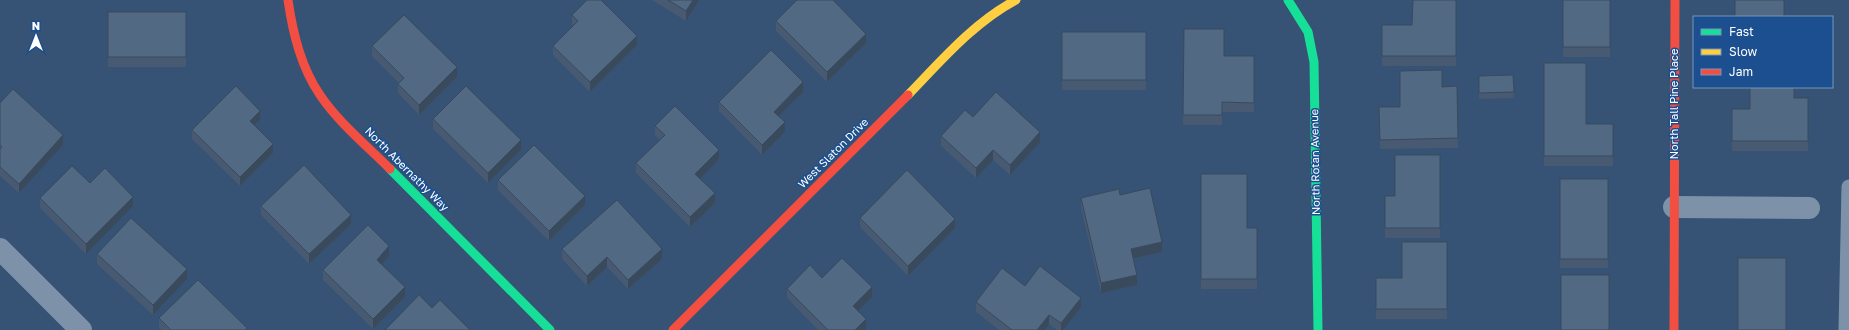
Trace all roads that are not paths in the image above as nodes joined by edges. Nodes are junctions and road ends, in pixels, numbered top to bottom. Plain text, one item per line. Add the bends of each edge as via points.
1 (288, 0) edge
2 (1288, 0) edge
3 (1674, 0) edge
4 (1002, 3) edge
5 (1849, 187) edge
6 (1674, 207) junction
7 (1809, 208) dead end
8 (1849, 213) edge
9 (0, 249) edge
10 (1848, 261) edge
11 (1847, 325) edge
12 (81, 330) edge
13 (550, 330) edge
14 (673, 330) edge
15 (1318, 330) edge
16 (1674, 330) edge

1 - 13 street, North Abernathy Way via 291,27 302,60 317,90 338,117
2 - 15 street, North Rotan Avenue via 1308,32 1314,62
3 - 6 street, North Tall Pine Place
4 - 14 street, West Slaton Drive
5 - 8 lane
6 - 7 street
6 - 16 street, North Tall Pine Place
8 - 10 lane
9 - 12 street
10 - 11 lane

